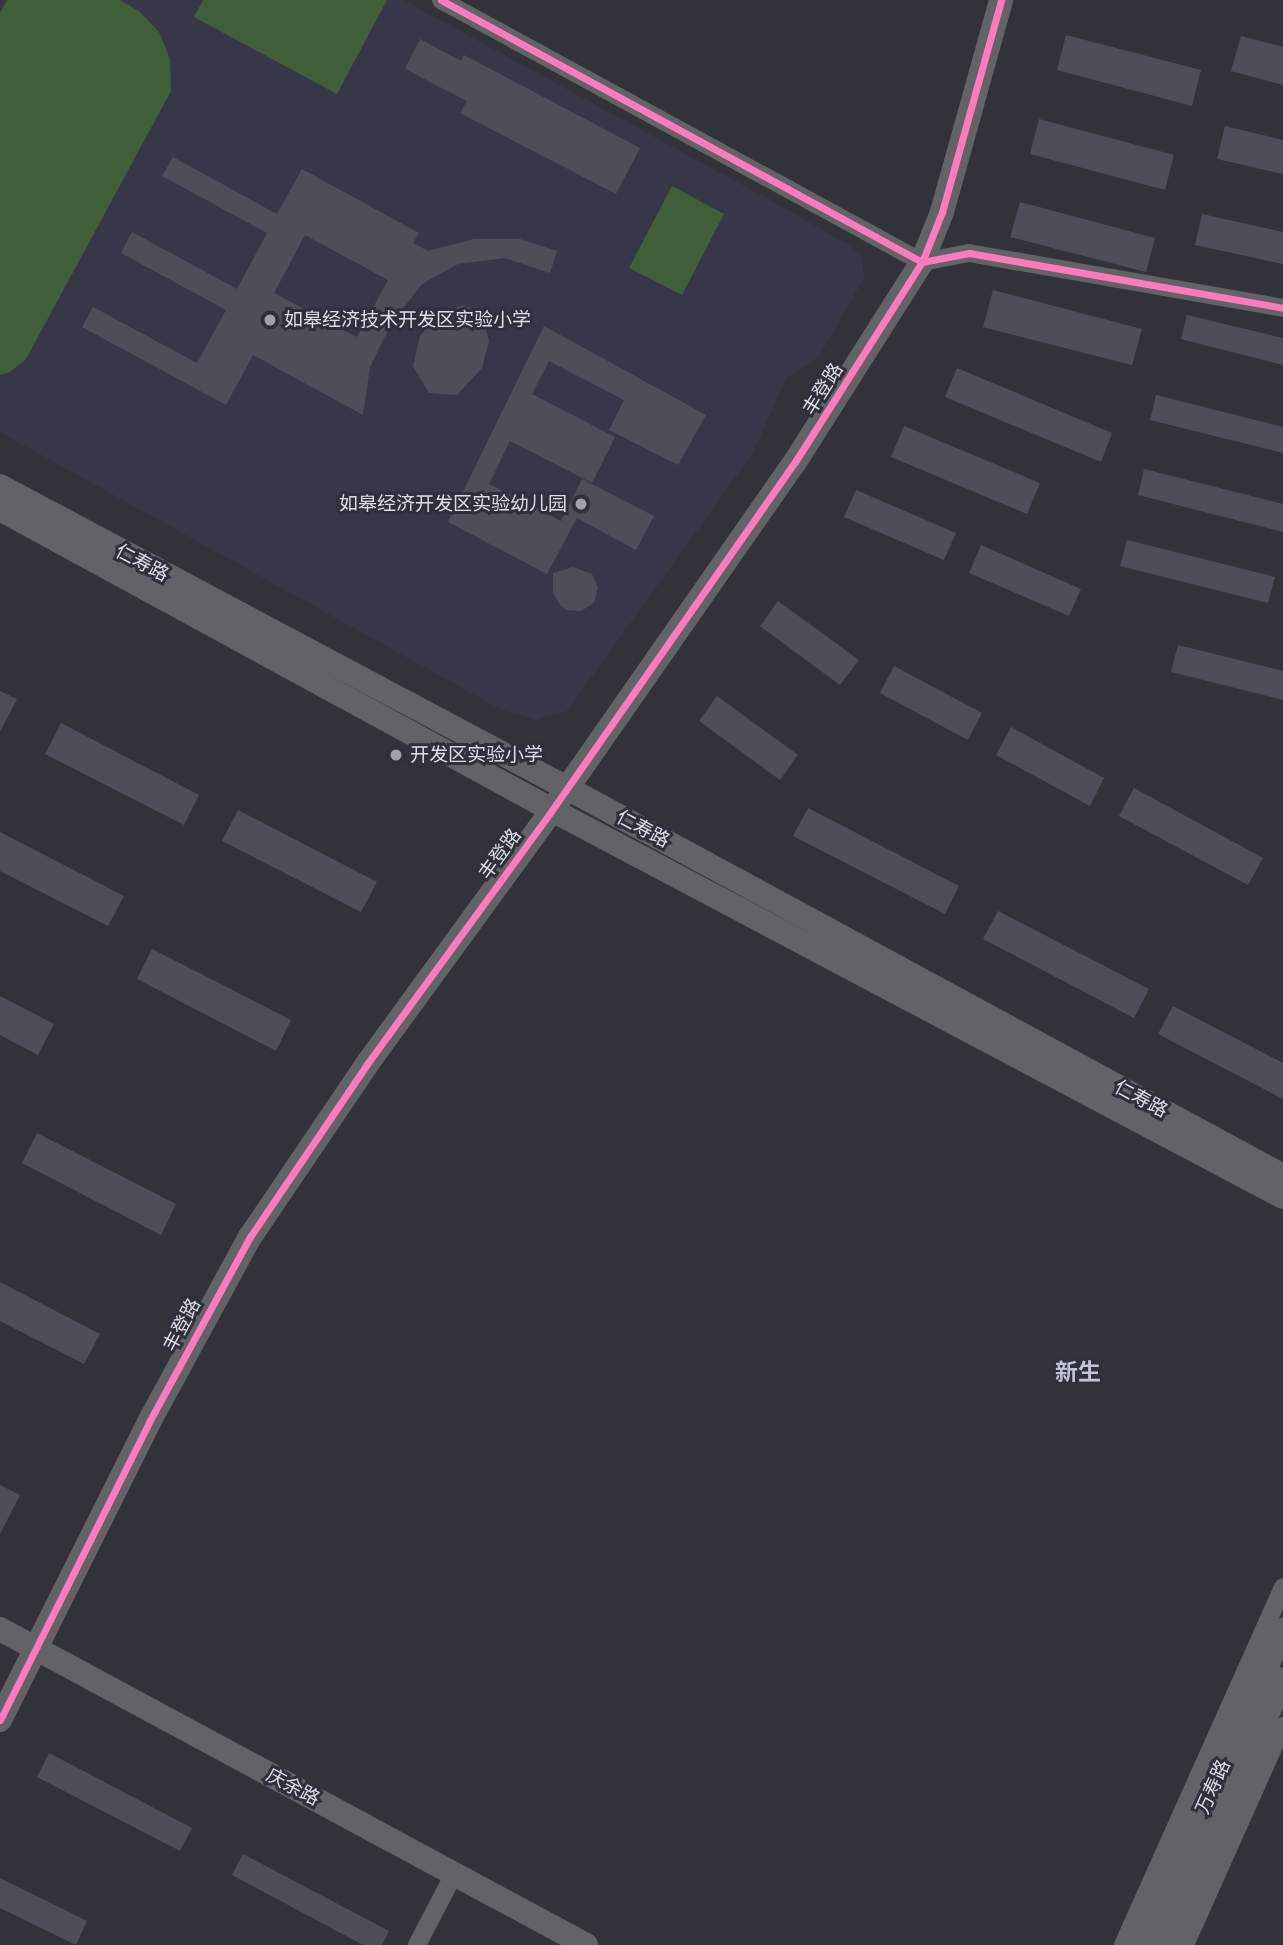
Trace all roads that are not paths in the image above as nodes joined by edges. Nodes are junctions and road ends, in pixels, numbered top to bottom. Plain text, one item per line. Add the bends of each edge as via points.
1 (441, 0) edge
2 (1001, 0) edge
3 (922, 262) junction
4 (1283, 308) edge
5 (0, 486) edge
6 (0, 509) edge
7 (567, 788) junction
8 (552, 810) junction
9 (1283, 1176) edge
10 (1283, 1197) edge
11 (1283, 1587) edge
12 (0, 1629) edge
13 (1283, 1630) edge
14 (37, 1649) junction
15 (1283, 1679) edge
16 (0, 1720) edge
17 (1283, 1726) edge
18 (454, 1874) junction
19 (417, 1945) edge
20 (586, 1945) edge
21 (1123, 1945) edge
22 (1143, 1945) edge
23 (1164, 1945) edge
24 (1185, 1945) edge

1 - 3 street
2 - 3 main road, 丰登路 via 942,212
3 - 4 street via 969,253
3 - 7 main road, 丰登路 via 795,463
5 - 7 main road, 仁寿路
6 - 8 main road, 仁寿路
7 - 8 main road, 丰登路
7 - 9 main road, 仁寿路
8 - 10 main road, 仁寿路
8 - 14 main road, 丰登路 via 367,1064 250,1237 203,1318
11 - 21 street
12 - 14 main road, 庆余路
13 - 22 main road, 万寿路
14 - 16 main road, 丰登路
14 - 18 main road, 庆余路
15 - 23 main road, 万寿路
17 - 24 street
18 - 19 street
18 - 20 main road, 庆余路

